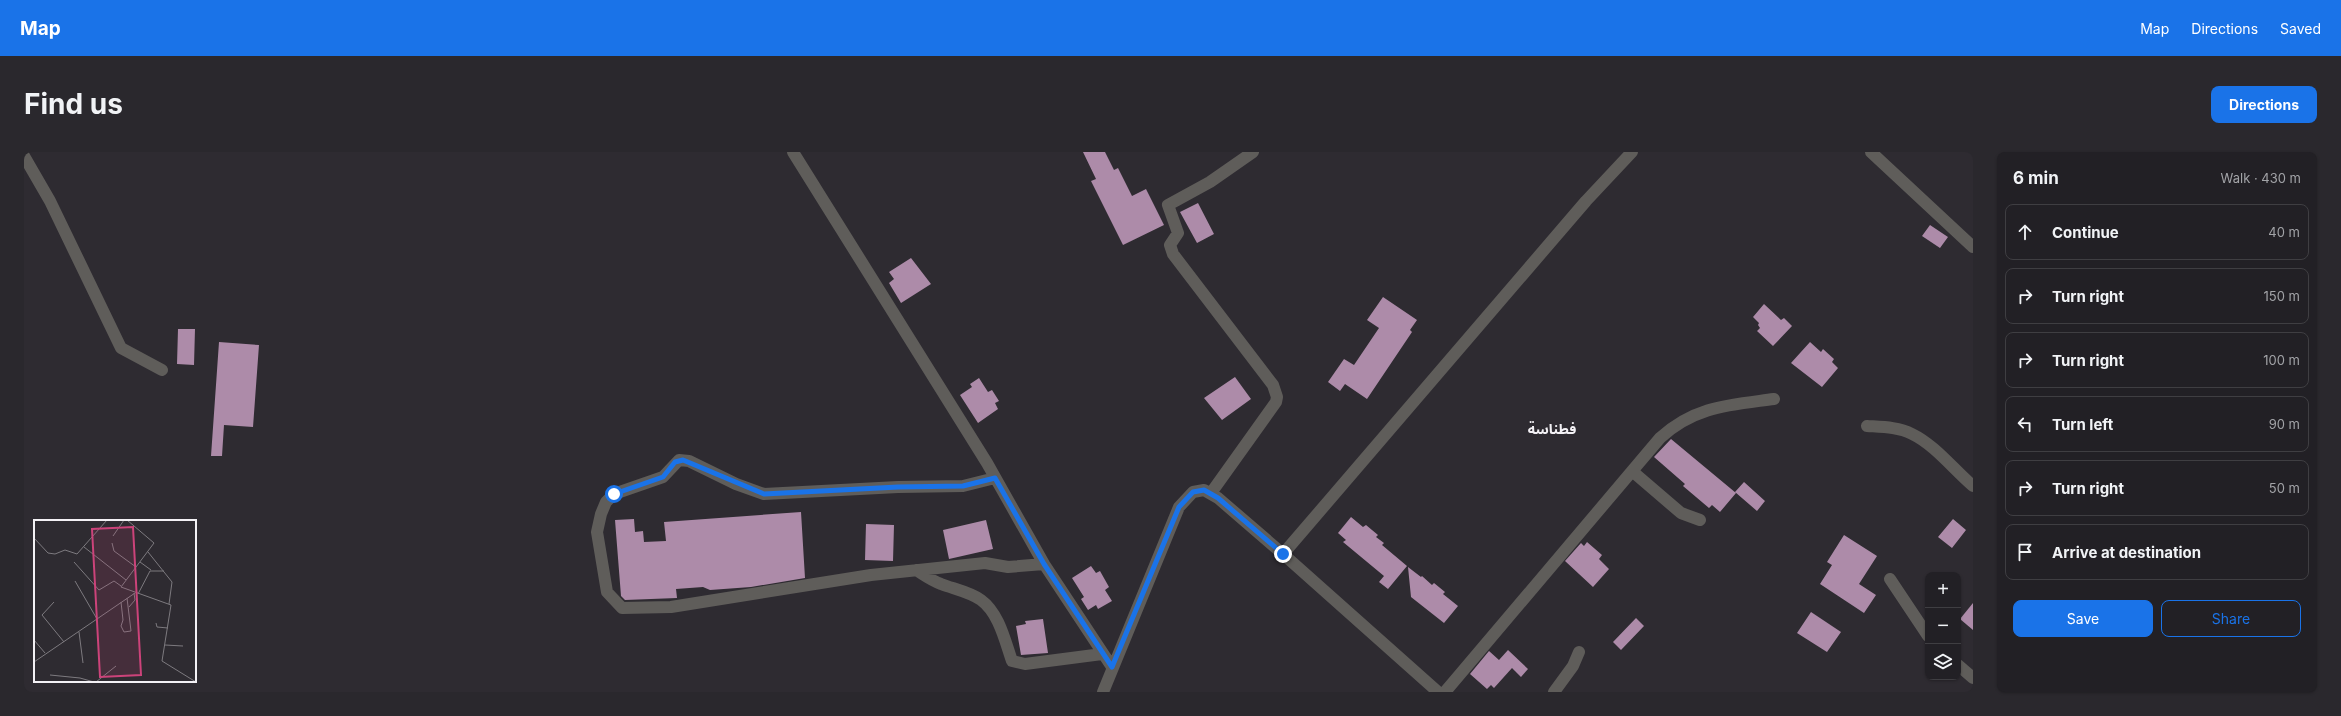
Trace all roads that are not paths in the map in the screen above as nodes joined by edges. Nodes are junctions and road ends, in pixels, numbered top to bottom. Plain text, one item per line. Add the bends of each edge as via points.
1 (1253, 152) edge
2 (1632, 152) edge
3 (1871, 152) edge
4 (797, 153) edge
5 (24, 156) edge
6 (1973, 246) edge
7 (162, 370) dead end
8 (1774, 399) dead end
9 (1867, 426) dead end
10 (1632, 471) junction
11 (995, 478) junction
12 (1973, 486) edge
13 (1211, 494) junction
14 (1700, 520) dead end
15 (1283, 554) junction
16 (1044, 564) junction
17 (916, 570) junction
18 (1890, 579) dead end
19 (1925, 632) edge
20 (1579, 652) dead end
21 (1102, 654) junction
22 (1112, 667) junction
23 (1961, 668) edge
24 (1973, 678) edge
25 (1103, 692) edge
26 (1438, 692) edge
27 (1445, 692) edge
28 (1554, 692) edge

1 - 13 street via 1210,182 1168,205 1178,233 1170,245 1174,254 1273,385 1277,397
2 - 15 street via 1586,201
3 - 6 street
4 - 11 street
5 - 7 street via 50,201 121,348
8 - 10 street via 1728,405 1689,416 1660,438
9 - 12 street via 1898,429 1912,434
10 - 14 street via 1681,513
10 - 27 street
11 - 16 street
11 - 17 street via 963,486 764,494 736,484 689,461 679,460 663,477 614,494 606,502 597,532 607,592 622,608 671,606
13 - 15 street
13 - 22 street via 1204,490 1193,492 1179,507
15 - 26 street
16 - 17 street via 1022,567 985,563
16 - 21 street
17 - 21 street via 938,583 982,601 1006,641 1012,661 1025,664
18 - 19 street
20 - 28 street via 1573,666
21 - 22 street
22 - 25 street
23 - 24 street

